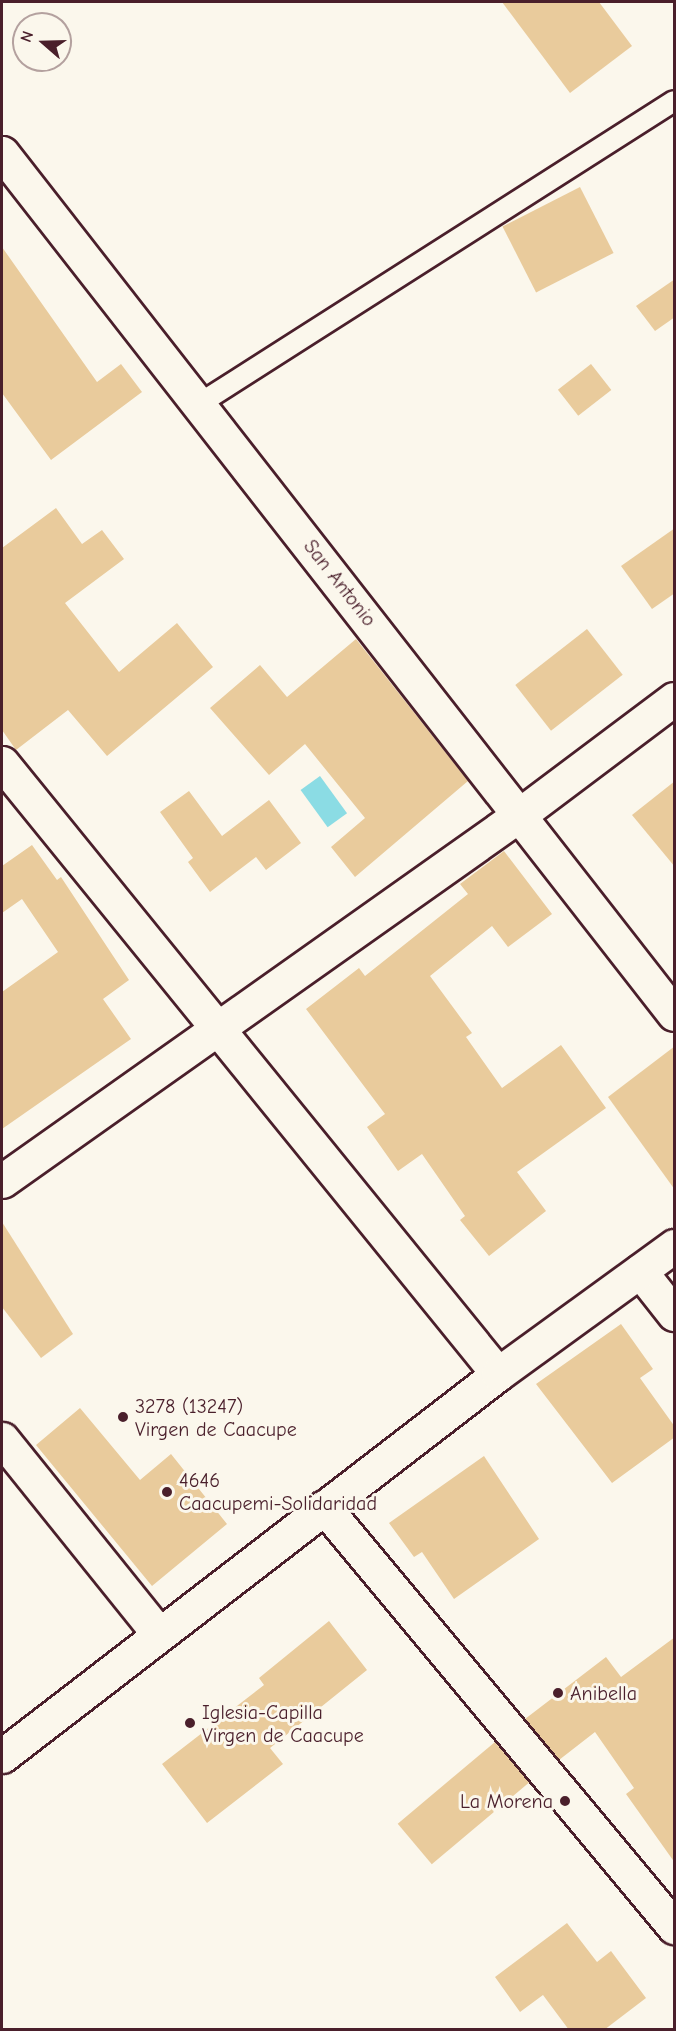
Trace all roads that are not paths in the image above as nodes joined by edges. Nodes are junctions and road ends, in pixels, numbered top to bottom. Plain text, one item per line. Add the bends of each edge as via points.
1 (675, 100) edge
2 (2, 153) edge
3 (199, 404) junction
4 (675, 699) edge
5 (2, 763) edge
6 (522, 813) junction
7 (675, 1014) edge
8 (217, 1025) junction
9 (2, 1181) edge
10 (675, 1246) edge
11 (640, 1271) junction
12 (675, 1314) edge
13 (498, 1374) junction
14 (2, 1438) edge
15 (324, 1507) junction
16 (159, 1635) junction
17 (2, 1756) edge
18 (675, 1927) edge

1 - 3 lane
2 - 3 street, San Antonio
3 - 6 street, San Antonio
4 - 6 street
5 - 8 street
6 - 7 street, San Antonio
6 - 8 street
8 - 9 street
8 - 13 street
10 - 11 street
11 - 12 street
11 - 13 street
13 - 15 street
14 - 16 street
15 - 16 street
15 - 18 street
16 - 17 street

